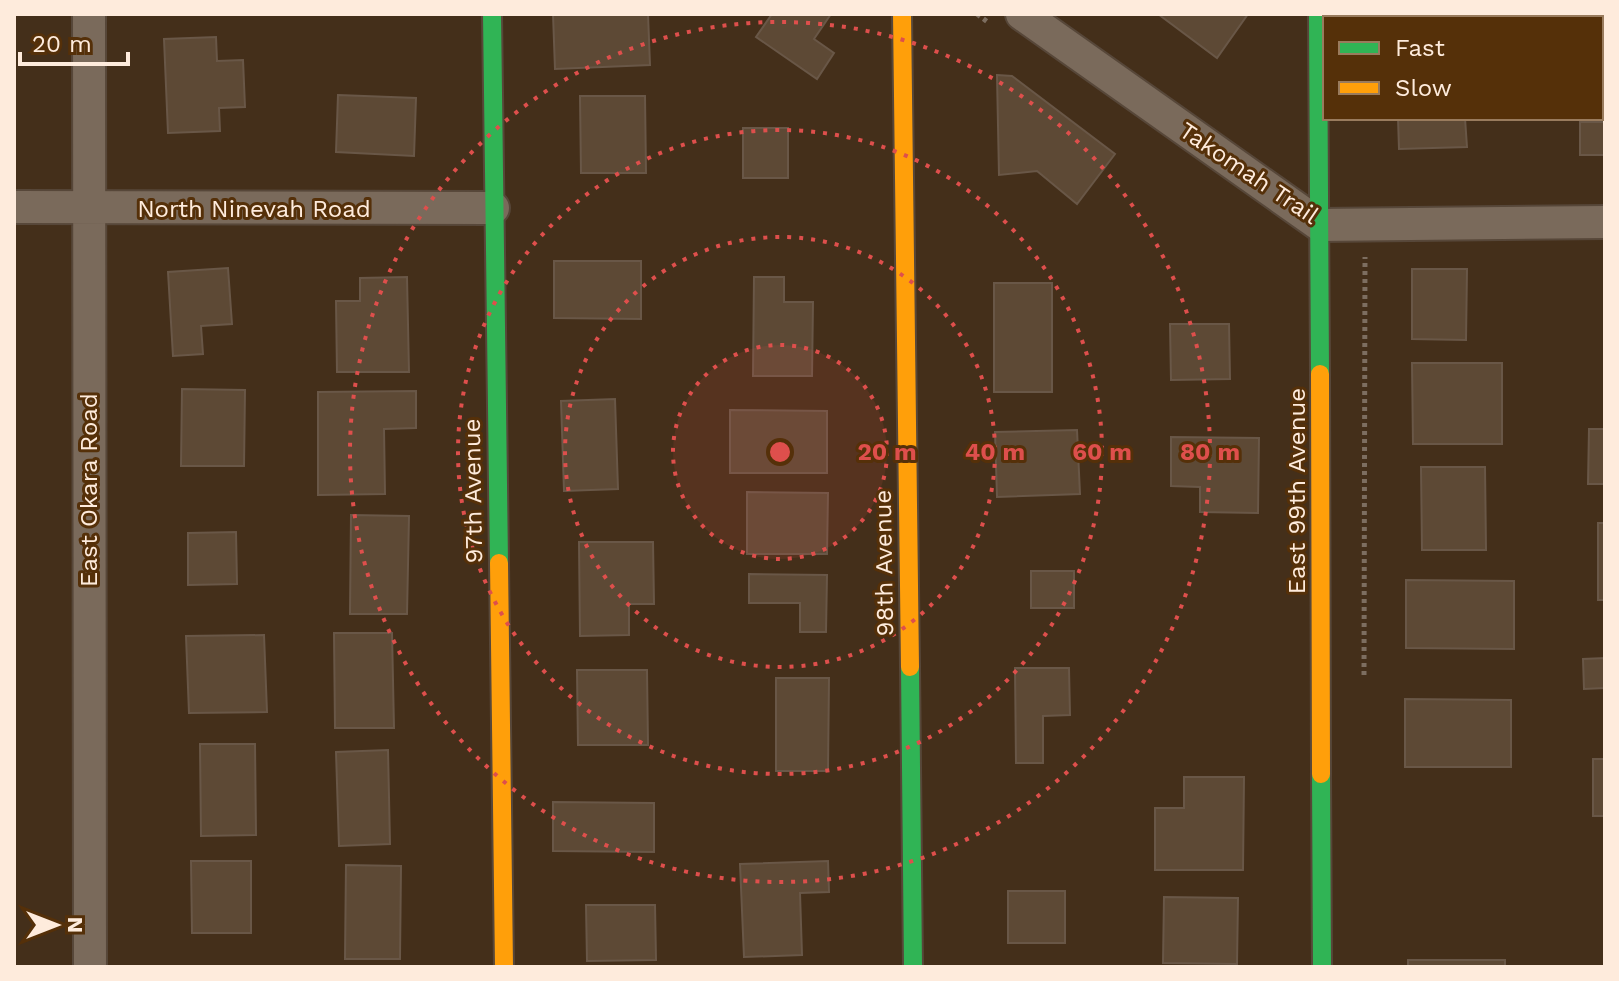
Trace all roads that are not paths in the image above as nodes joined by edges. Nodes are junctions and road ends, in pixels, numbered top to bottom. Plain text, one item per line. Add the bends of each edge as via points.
1 (89, 14) edge
2 (492, 14) edge
3 (902, 14) edge
4 (1318, 14) edge
5 (1012, 23) edge
6 (14, 207) edge
7 (493, 208) junction
8 (88, 209) junction
9 (1605, 222) edge
10 (1320, 225) junction
11 (90, 967) edge
12 (504, 967) edge
13 (913, 967) edge
14 (1322, 967) edge

1 - 8 street, East Okara Road
2 - 7 street, 97th Avenue
3 - 13 street, 98th Avenue
4 - 10 street, East 99th Avenue
5 - 10 street, Takomah Trail
6 - 8 street, North Ninevah Road
7 - 8 street, North Ninevah Road
7 - 12 street, 97th Avenue
8 - 11 street, East Okara Road
9 - 10 street, Takomah Trail
10 - 14 street, East 99th Avenue

